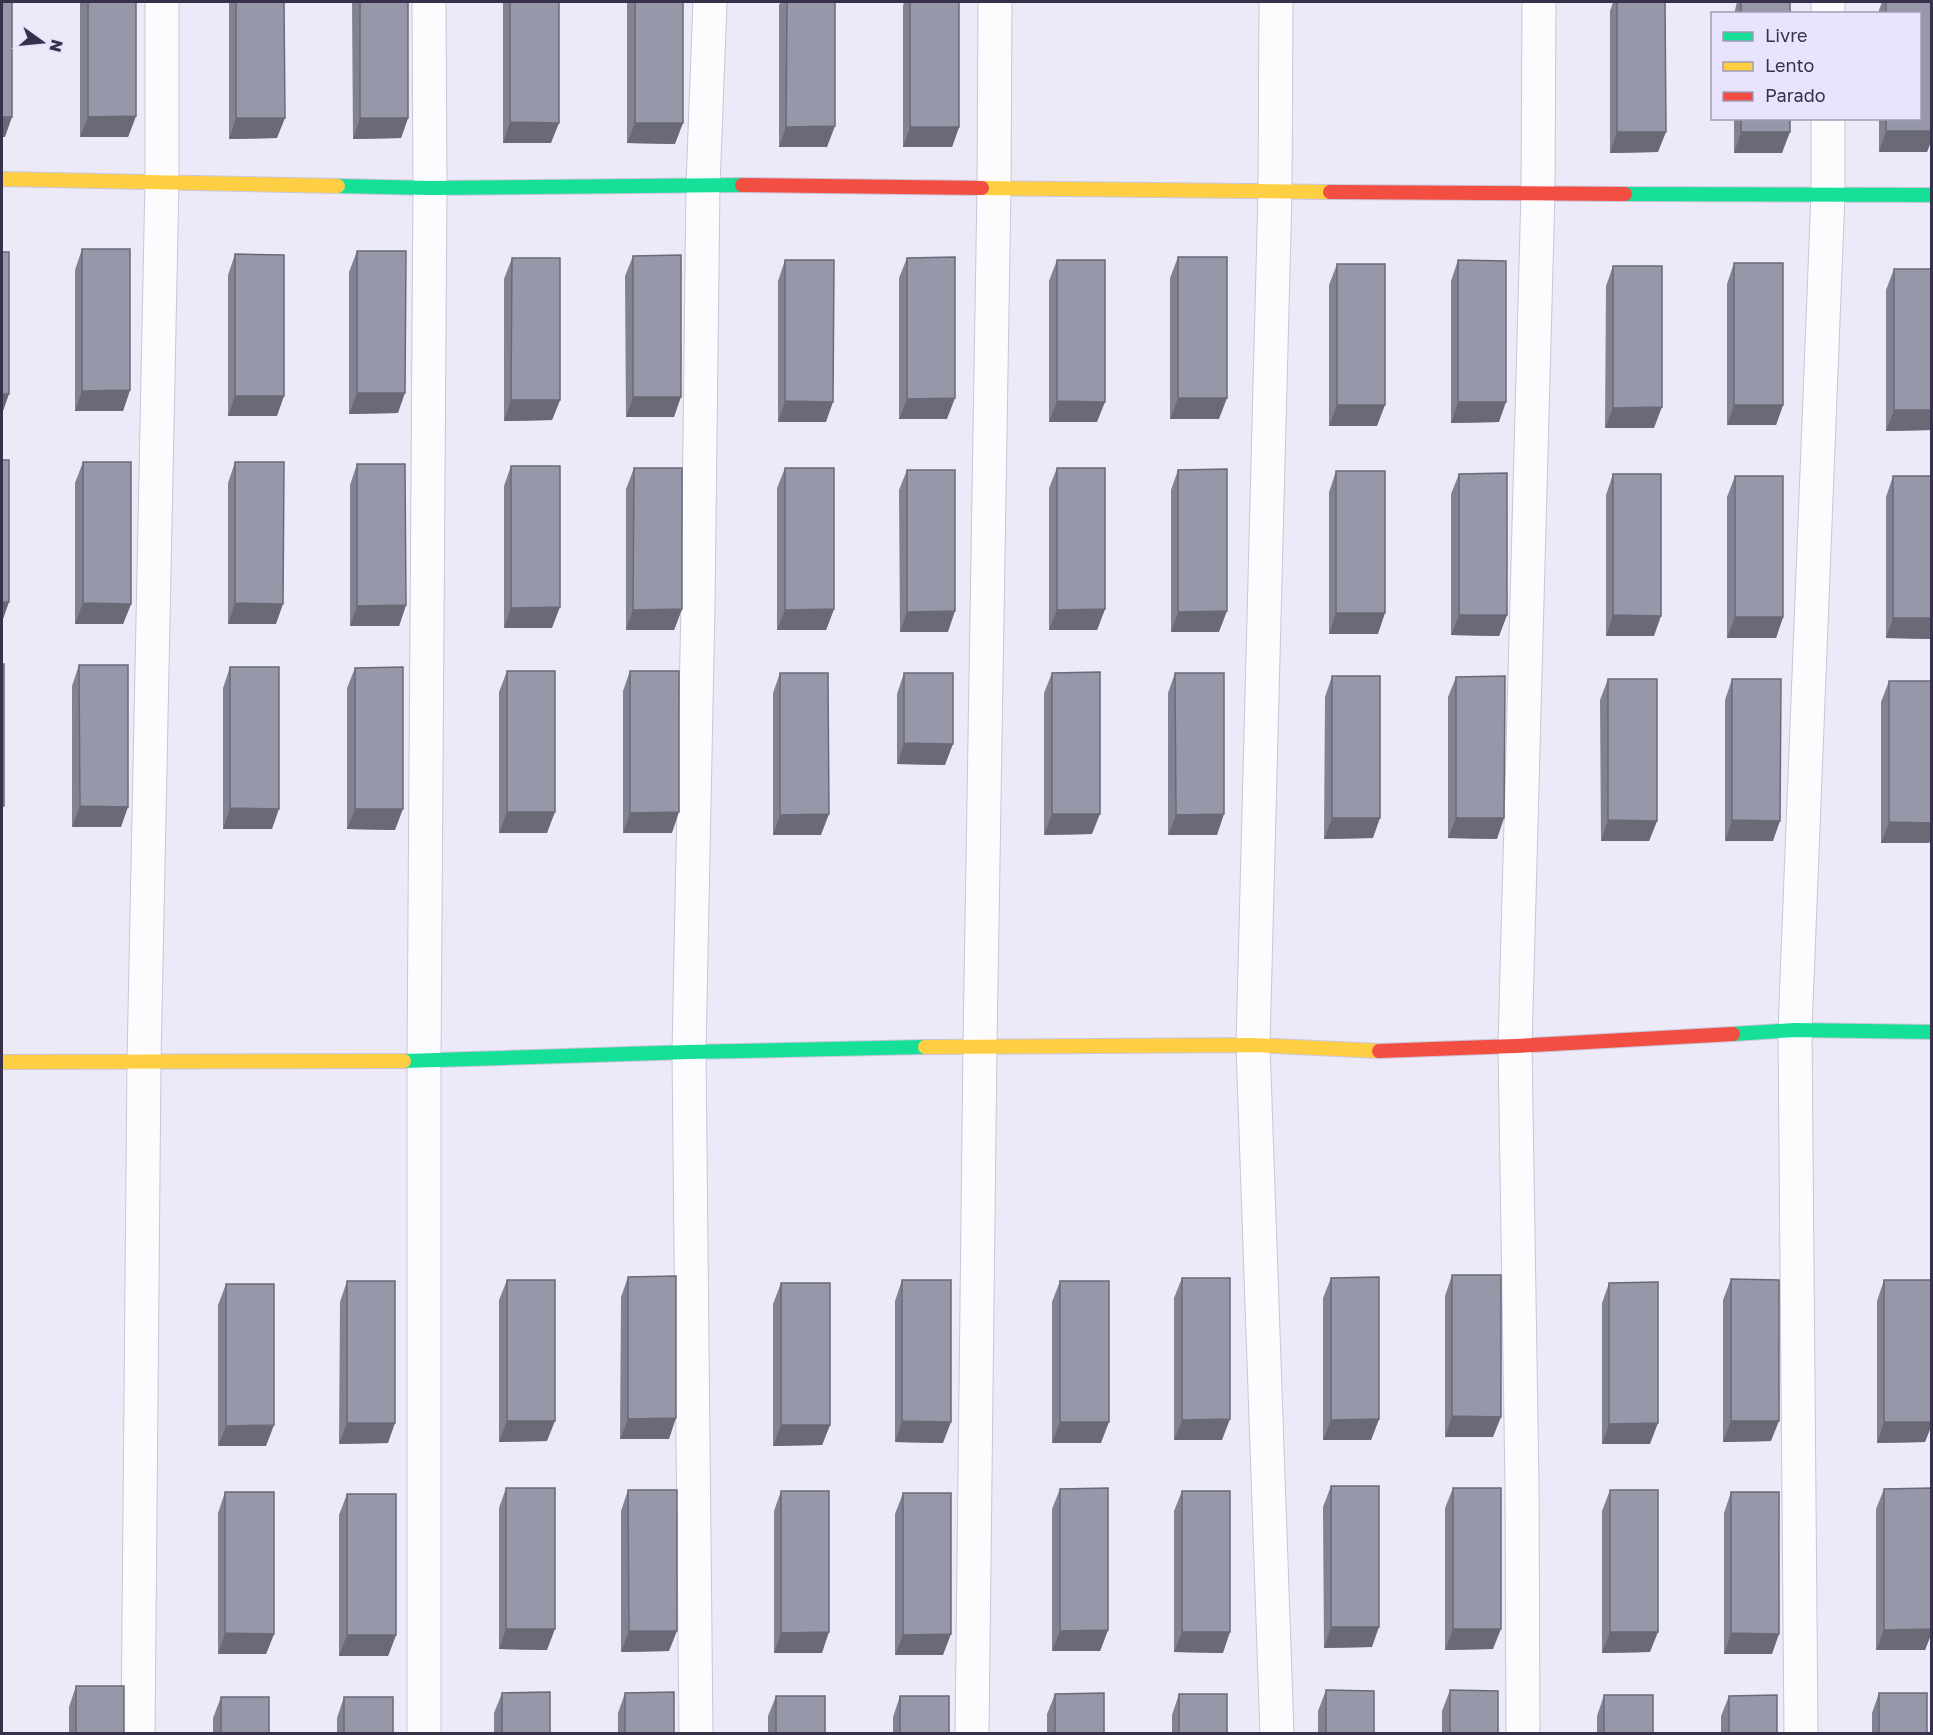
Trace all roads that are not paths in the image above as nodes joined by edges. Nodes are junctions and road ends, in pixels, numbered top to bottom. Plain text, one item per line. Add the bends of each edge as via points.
1 (162, 2) edge
2 (429, 2) edge
3 (710, 2) edge
4 (995, 2) edge
5 (1276, 2) edge
6 (1539, 2) edge
7 (1828, 120) edge
8 (2, 179) edge
9 (162, 181) junction
10 (704, 185) junction
11 (430, 188) junction
12 (994, 188) junction
13 (1275, 192) junction
14 (1538, 192) junction
15 (1828, 194) junction
16 (1932, 195) edge
17 (1795, 1030) junction
18 (1932, 1032) edge
19 (1253, 1045) junction
20 (980, 1046) junction
21 (1515, 1046) junction
22 (689, 1052) junction
23 (144, 1061) junction
24 (424, 1061) junction
25 (2, 1062) edge
26 (138, 1734) edge
27 (423, 1734) edge
28 (696, 1734) edge
29 (972, 1734) edge
30 (1277, 1734) edge
31 (1523, 1734) edge
32 (1801, 1734) edge

1 - 9 street
2 - 11 street
3 - 10 street
4 - 12 street
5 - 13 street
6 - 14 street
7 - 15 street
8 - 9 street
9 - 11 street
9 - 23 street
10 - 11 street
10 - 12 street
10 - 22 street
11 - 24 street
12 - 13 street
12 - 20 street
13 - 14 street
13 - 19 street
14 - 15 street
14 - 21 street
15 - 16 street
15 - 17 street
17 - 18 street
17 - 21 street
17 - 32 street
19 - 20 street
19 - 21 street via 1375,1051
19 - 30 street
20 - 22 street
20 - 29 street
21 - 31 street
22 - 24 street
22 - 28 street
23 - 24 street
23 - 25 street
23 - 26 street
24 - 27 street

